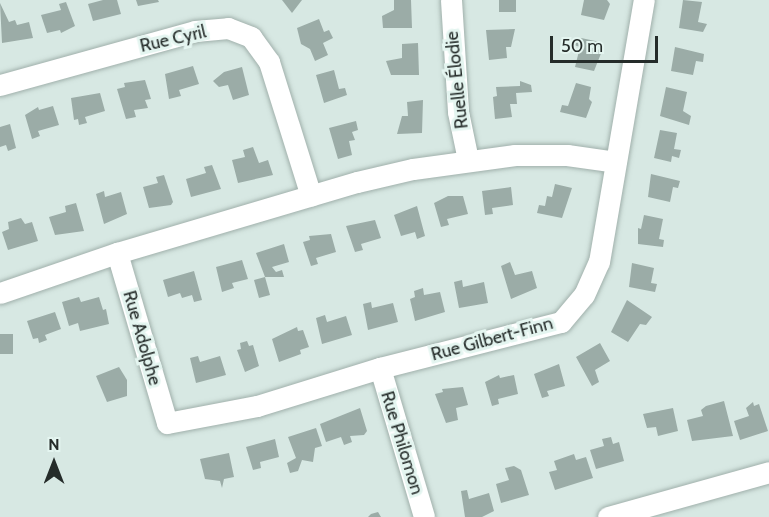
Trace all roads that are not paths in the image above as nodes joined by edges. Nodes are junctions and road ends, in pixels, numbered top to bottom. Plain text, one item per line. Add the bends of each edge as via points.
1 (451, 0) edge
2 (644, 0) edge
3 (0, 85) edge
4 (468, 160) junction
5 (615, 162) junction
6 (311, 196) junction
7 (117, 253) junction
8 (0, 294) edge
9 (380, 368) junction
10 (166, 423) joint
11 (769, 472) edge
12 (424, 517) edge
13 (608, 517) edge

1 - 4 street, Ruelle Élodie via 456,101
2 - 5 street, Rue Gilbert-Finn
3 - 6 street, Rue Cyril via 195,31 228,28 251,37 269,62
4 - 5 street via 567,155
4 - 6 street via 390,174
5 - 9 street, Rue Gilbert-Finn via 599,262 584,295 561,322
6 - 7 street
7 - 8 street
7 - 10 street, Rue Adolphe
9 - 10 street, Rue Gilbert-Finn via 257,406
9 - 12 street, Rue Philomon
11 - 13 street

